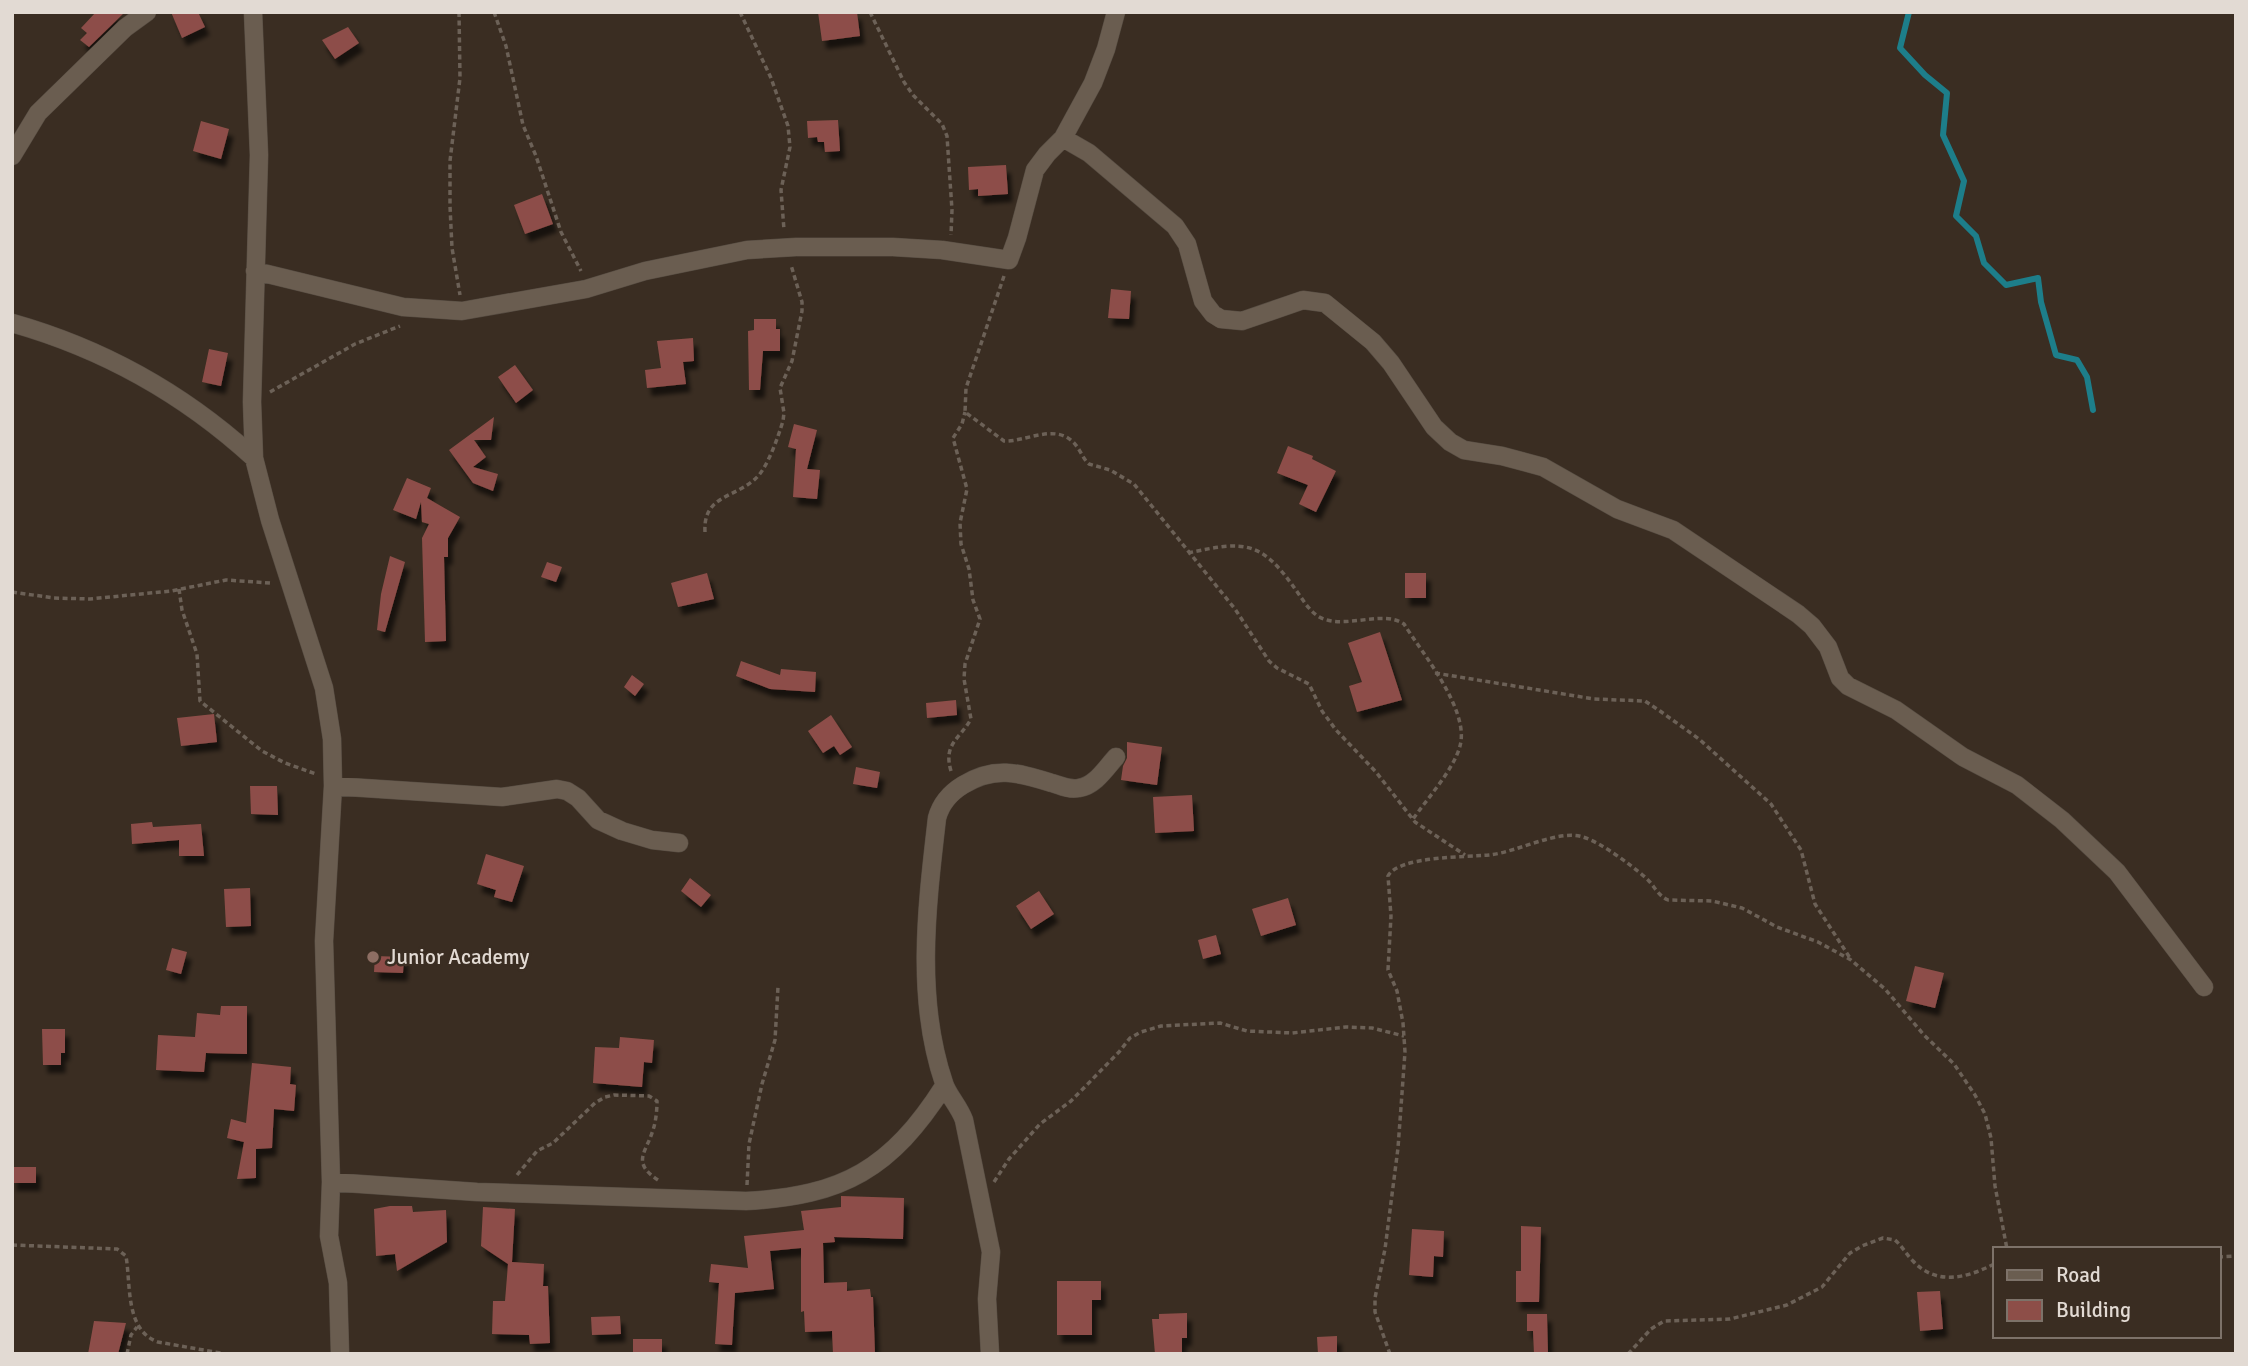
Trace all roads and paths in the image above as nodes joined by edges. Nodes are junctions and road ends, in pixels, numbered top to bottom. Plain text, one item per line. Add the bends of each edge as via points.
1 (147, 12) edge
2 (253, 12) edge
3 (459, 12) edge
4 (494, 12) edge
5 (740, 12) edge
6 (870, 12) edge
7 (1116, 12) edge
8 (1063, 138) junction
9 (12, 156) edge
10 (785, 247) junction
11 (950, 251) junction
12 (1009, 260) junction
13 (256, 271) junction
14 (589, 288) junction
15 (429, 309) junction
16 (462, 311) junction
17 (12, 323) edge
18 (252, 402) junction
19 (965, 412) junction
20 (254, 458) junction
21 (705, 532) dead end
22 (1188, 553) junction
23 (292, 585) junction
24 (179, 589) junction
25 (12, 592) edge
26 (1435, 673) junction
27 (1116, 757) dead end
28 (333, 783) junction
29 (956, 789) junction
30 (1413, 819) junction
31 (679, 844) dead end
32 (1466, 856) junction
33 (1851, 960) junction
34 (778, 987) dead end
35 (2204, 987) dead end
36 (1404, 1036) junction
37 (944, 1086) junction
38 (515, 1177) dead end
39 (331, 1182) junction
40 (663, 1184) dead end
41 (981, 1200) junction
42 (746, 1201) junction
43 (12, 1245) edge
44 (2007, 1247) edge
45 (1993, 1264) edge
46 (137, 1327) junction
47 (127, 1354) edge
48 (226, 1354) edge
49 (340, 1354) edge
50 (990, 1354) edge
51 (1390, 1354) edge
52 (1628, 1354) edge

1 - 9 street via 125,27 38,113
2 - 13 street via 259,155
3 - 16 path via 460,78 450,161 450,206
4 - 14 path via 523,125 561,232
5 - 10 path via 788,126 789,147 780,190
6 - 11 path via 904,82 942,124 947,136
7 - 8 street via 1093,83
8 - 12 street via 1035,170
8 - 35 street via 1089,153 1175,226 1188,244 1203,301 1213,314 1242,321 1303,300 1325,303 1373,342 1434,427 1450,442 1464,450 1542,467 1617,509 1673,530 1798,614 1828,647 1848,687 1896,710 1963,757 2017,785 2062,820 2117,872
10 - 11 street
10 - 14 street via 699,259
10 - 21 path via 802,311 792,360 780,384 783,421 761,473 709,511
11 - 12 street
12 - 19 path via 966,388
13 - 15 street via 403,307
13 - 18 street
14 - 16 street
15 - 16 street
15 - 18 path
17 - 20 street via 75,343 120,364 201,415
18 - 20 street
19 - 22 path via 1004,441 1047,434 1067,438 1089,464 1134,484
19 - 29 path via 953,438 967,489 961,544 980,622 965,664 971,719 948,750
20 - 23 street
22 - 26 path via 1225,544 1256,549 1293,585 1312,612 1324,619 1345,623 1398,620 1404,624
22 - 30 path via 1236,610 1269,661 1309,684 1322,711
23 - 24 path via 242,580
23 - 28 street via 328,708
24 - 25 path via 90,599
24 - 28 path via 181,610 197,654 200,701 262,751
26 - 30 path via 1457,713 1460,746
26 - 33 path via 1594,699 1645,701 1660,711 1699,739 1771,804 1801,850 1815,904
27 - 29 street via 1082,788 1009,771 980,777
28 - 31 street via 502,797 557,789 578,798 598,820 622,831
28 - 39 street via 324,941
29 - 37 street via 937,818 925,974
30 - 32 path
32 - 33 path via 1510,852 1563,835 1584,837 1648,879 1662,898 1728,904
32 - 36 path via 1396,867 1388,876 1388,964 1398,991
33 - 44 path via 1885,989 1954,1064 1975,1095 1989,1127
34 - 42 path via 775,1040 749,1144
36 - 41 path via 1346,1027 1292,1033 1247,1031 1220,1023 1161,1026 1141,1032 1071,1101 1040,1124
36 - 51 path via 1398,1148 1375,1298 1375,1312
37 - 41 street via 964,1120
37 - 42 street via 918,1125 867,1171 818,1192
38 - 40 path via 531,1156 553,1143 595,1104 614,1095 649,1096 657,1101 656,1116 642,1159 646,1170
39 - 42 street
39 - 49 street via 329,1236 338,1283
41 - 50 street via 991,1251 987,1299
43 - 46 path via 120,1251 125,1256
45 - 52 path via 1947,1278 1931,1274 1914,1263 1895,1240 1883,1238 1850,1253 1822,1287 1787,1305 1730,1319 1664,1321
46 - 47 path
46 - 48 path via 158,1342

